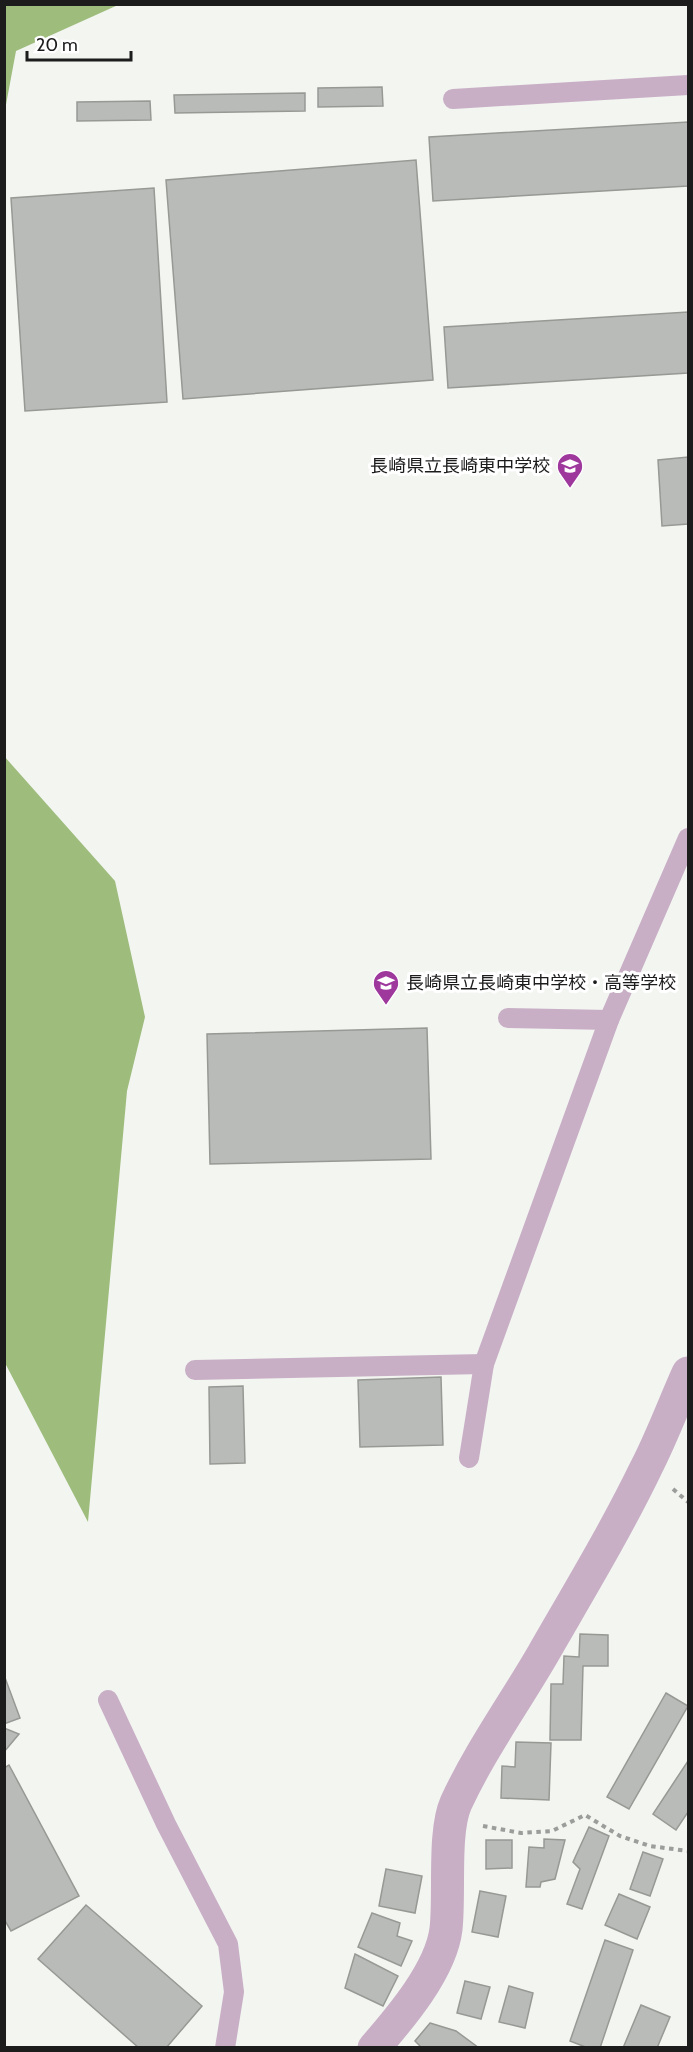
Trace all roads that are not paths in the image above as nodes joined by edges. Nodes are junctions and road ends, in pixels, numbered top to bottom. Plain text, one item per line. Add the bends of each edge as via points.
1 (688, 85) edge
2 (453, 99) dead end
3 (688, 837) edge
4 (508, 1018) dead end
5 (609, 1020) junction
6 (484, 1364) junction
7 (195, 1370) dead end
8 (688, 1373) edge
9 (469, 1458) dead end
10 (108, 1700) dead end
11 (225, 2048) edge
12 (374, 2048) edge

1 - 2 lane
3 - 5 lane
4 - 5 lane
5 - 6 lane
6 - 7 lane
6 - 9 lane
8 - 12 street via 622,1516 455,1806 442,1944 411,2002
10 - 11 lane via 228,1944 234,1992

